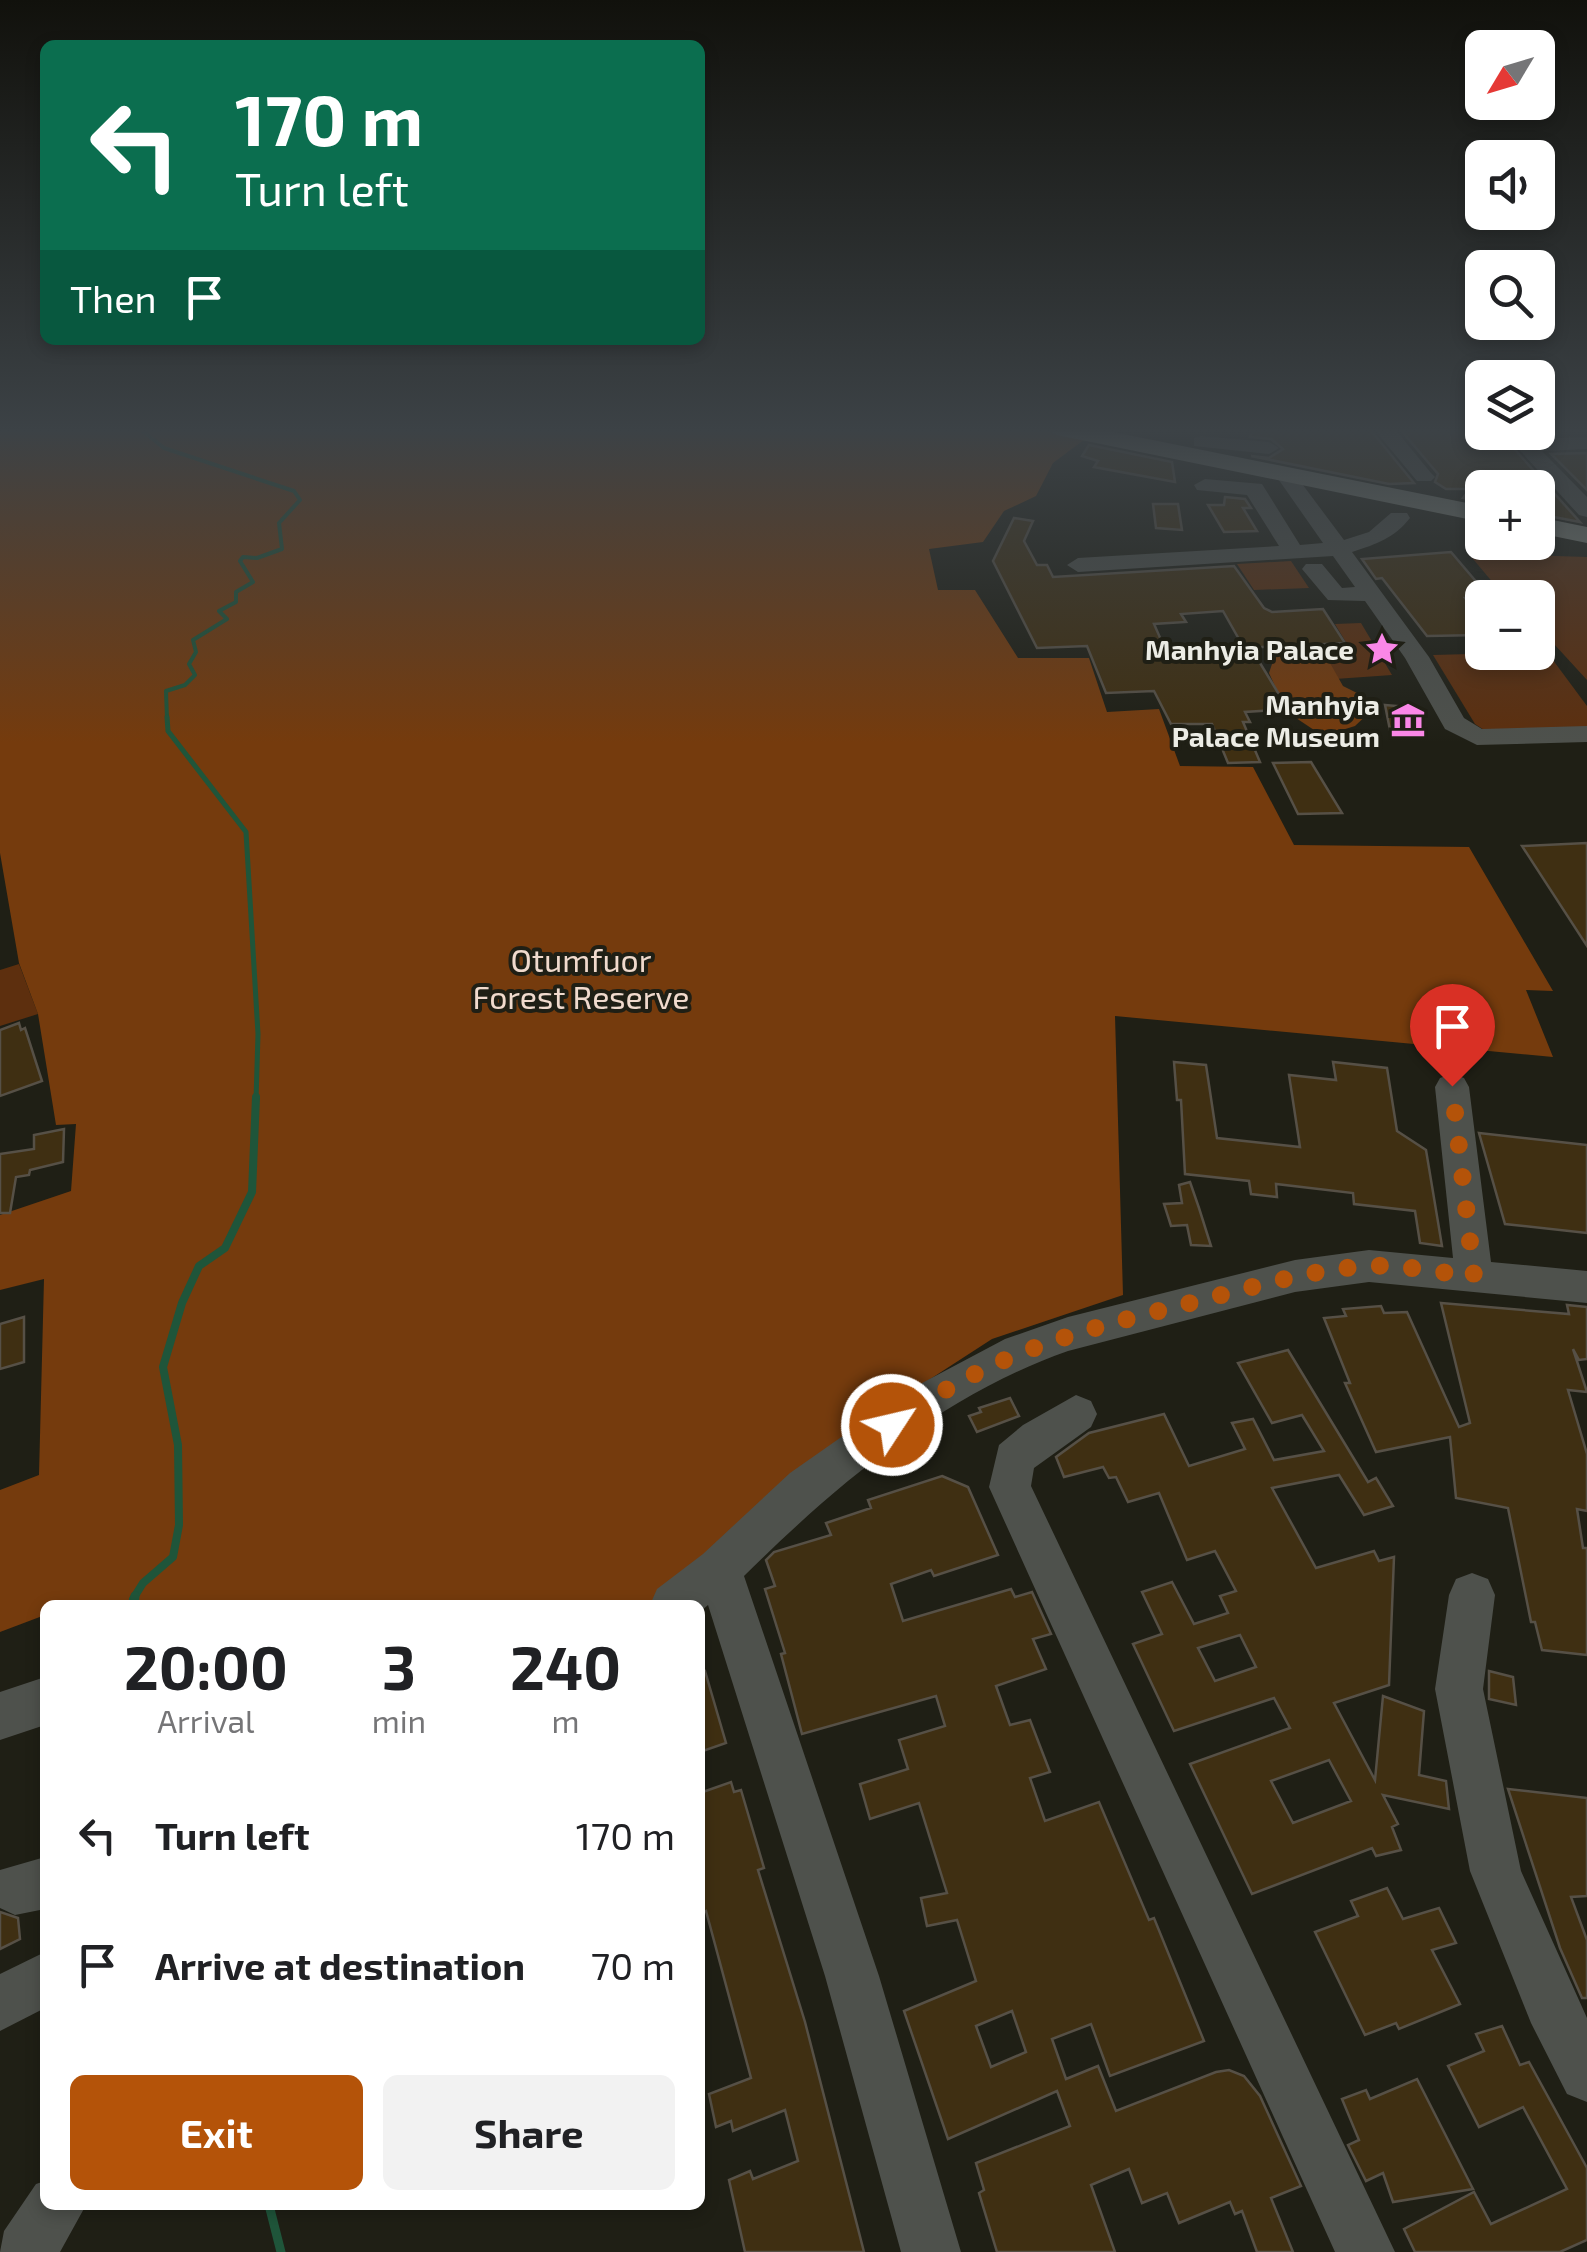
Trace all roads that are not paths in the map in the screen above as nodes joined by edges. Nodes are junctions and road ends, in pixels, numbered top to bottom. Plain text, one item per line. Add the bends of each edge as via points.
1 (1282, 533) edge
2 (1327, 533) edge
3 (1382, 533) edge
4 (1338, 549) junction
5 (1294, 552) junction
6 (1078, 565) dead end
7 (1314, 569) dead end
8 (1371, 594) junction
9 (1587, 734) edge
10 (1452, 1086) dead end
11 (1474, 1276) junction
12 (1587, 1287) edge
13 (1076, 1414) dead end
14 (719, 1569) junction
15 (1472, 1595) dead end
16 (679, 1600) edge
17 (40, 1703) edge
18 (0, 1716) edge
19 (40, 1982) edge
20 (0, 2004) edge
21 (1587, 2074) edge
22 (53, 2210) edge
23 (24, 2252) edge
24 (931, 2252) edge
25 (1365, 2252) edge

1 - 5 street
2 - 4 street
3 - 4 street
4 - 5 street
4 - 8 street
5 - 6 street
7 - 8 street via 1336,595
8 - 9 street via 1464,732
10 - 11 street
11 - 12 street
11 - 14 street via 1369,1266 1295,1276 1019,1351 945,1389 805,1487
13 - 25 street via 1014,1459 1010,1487
14 - 16 street
14 - 24 street via 852,1976
15 - 21 street via 1459,1689 1496,1871 1550,2004
17 - 18 street
19 - 20 street
22 - 23 street

